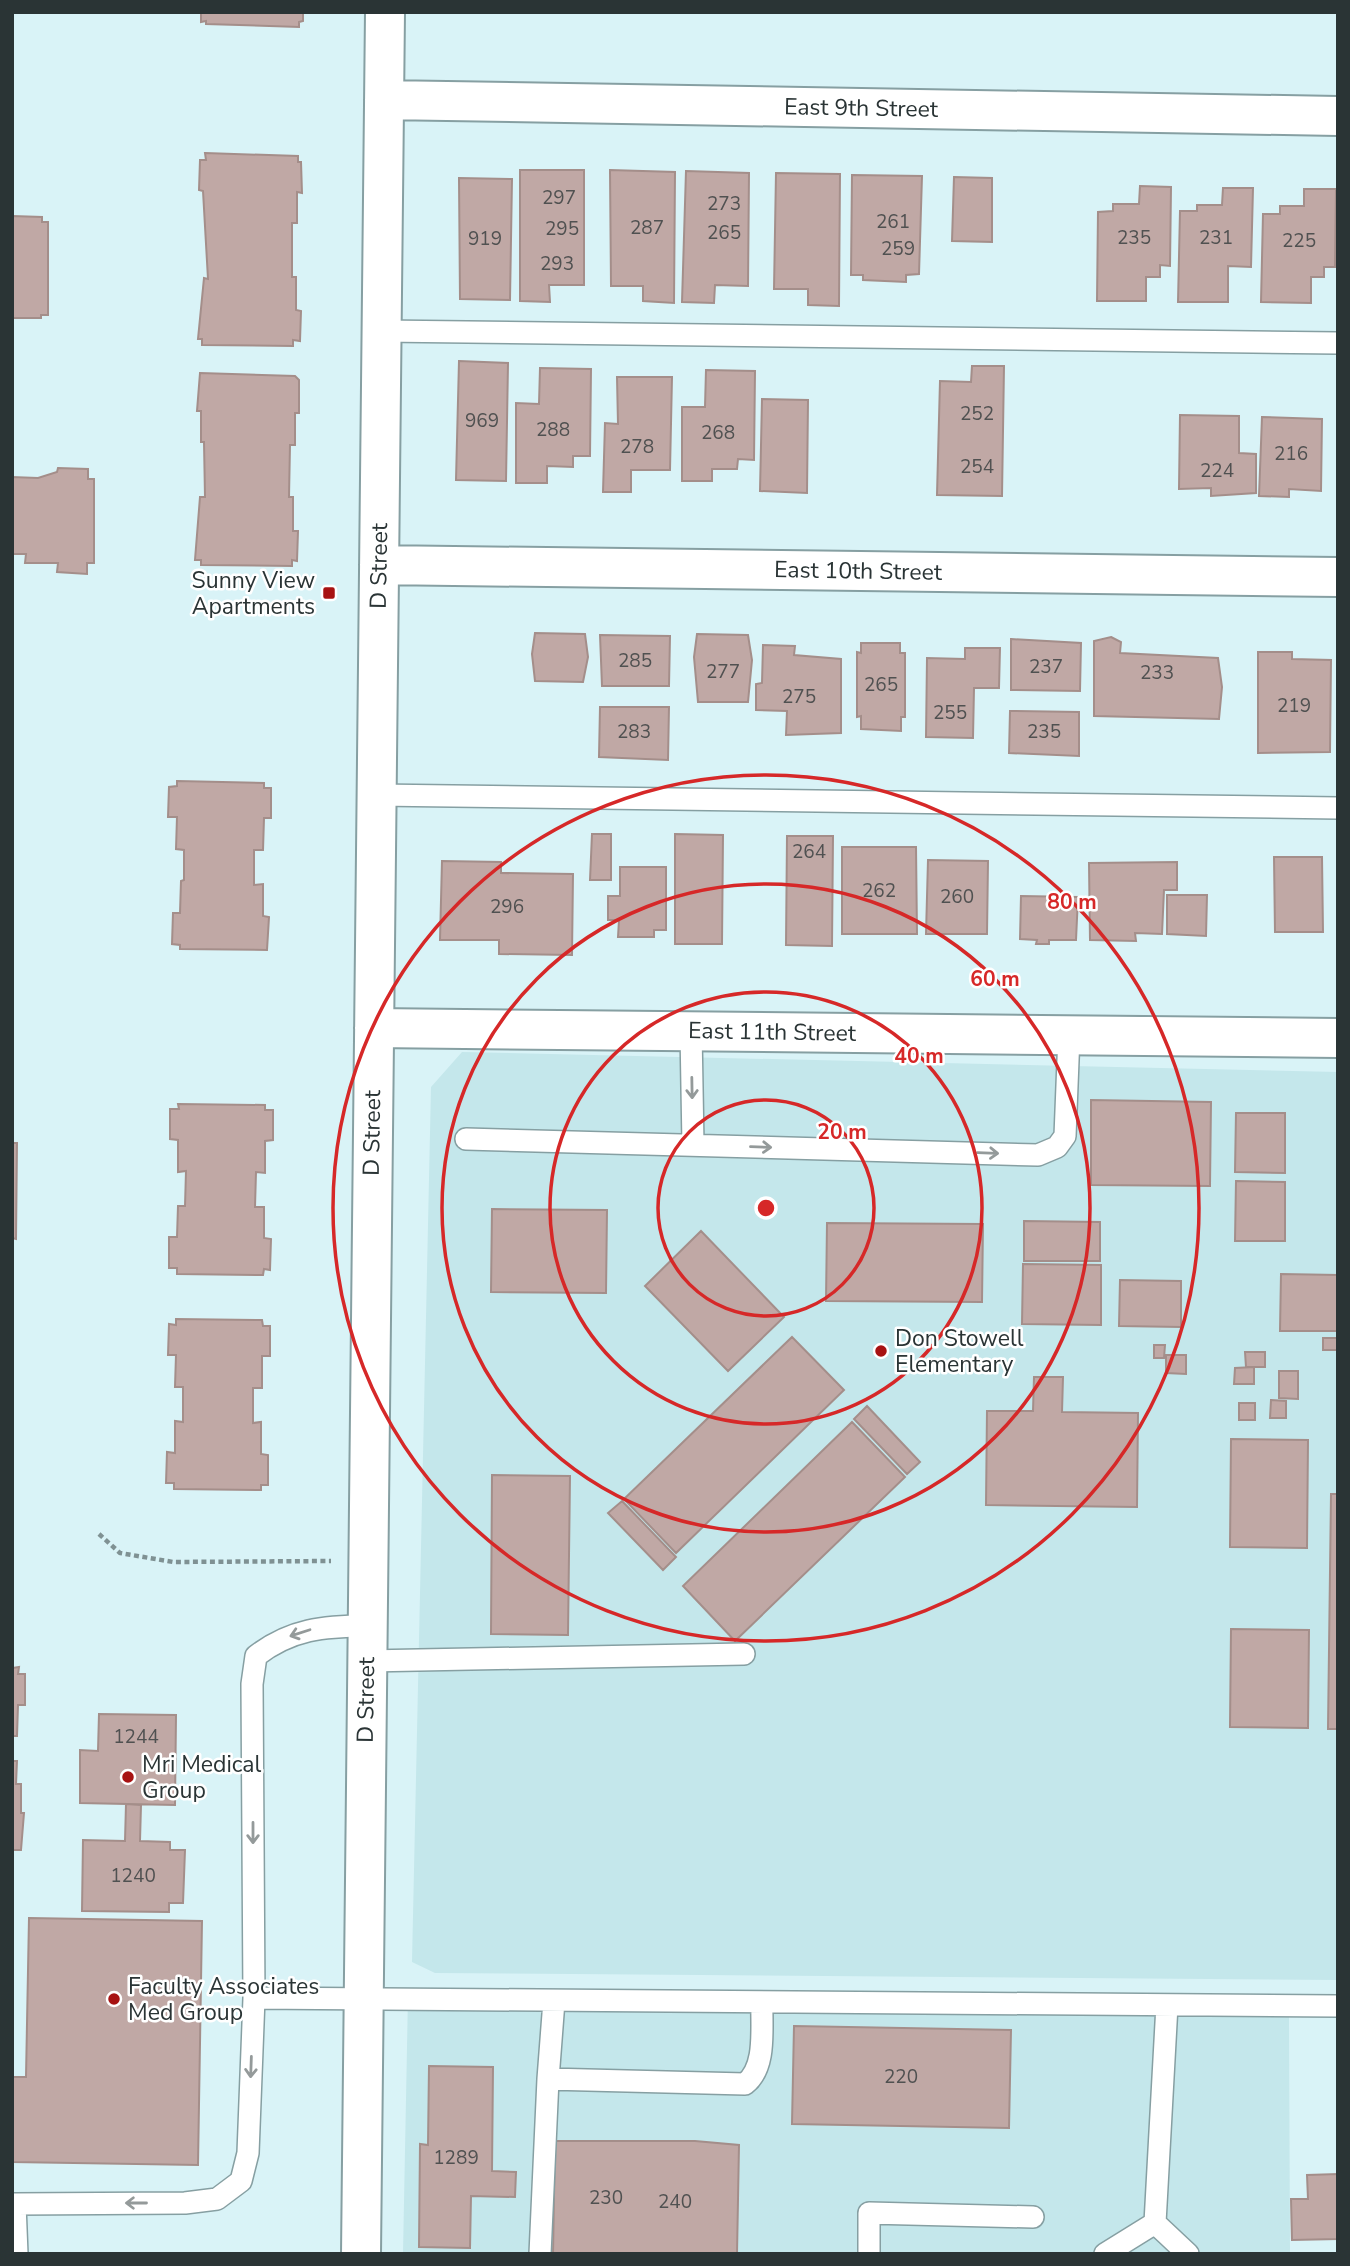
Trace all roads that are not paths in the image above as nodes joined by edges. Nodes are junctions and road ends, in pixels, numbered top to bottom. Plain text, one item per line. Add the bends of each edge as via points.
1 (385, 12) edge
2 (384, 100) junction
3 (1338, 116) edge
4 (381, 331) junction
5 (1338, 343) edge
6 (379, 565) junction
7 (1338, 577) edge
8 (376, 795) junction
9 (1338, 808) edge
10 (374, 1028) junction
11 (691, 1031) junction
12 (1069, 1035) junction
13 (1338, 1038) edge
14 (466, 1139) dead end
15 (692, 1145) junction
16 (367, 1644) junction
17 (744, 1654) dead end
18 (254, 1998) junction
19 (363, 1999) junction
20 (554, 2001) junction
21 (762, 2002) junction
22 (1167, 2005) junction
23 (1338, 2006) edge
24 (548, 2079) junction
25 (14, 2204) edge
26 (1033, 2217) dead end
27 (1155, 2223) junction
28 (17, 2254) edge
29 (360, 2254) edge
30 (540, 2254) edge
31 (869, 2254) edge
32 (1105, 2254) edge
33 (1188, 2254) edge

1 - 2 street, D Street
2 - 3 street, East 9th Street
2 - 4 street, D Street
4 - 5 lane
4 - 6 street, D Street
6 - 7 street, East 10th Street
6 - 8 street, D Street
8 - 9 lane
8 - 10 street, D Street
10 - 11 street, East 11th Street
10 - 16 street, D Street
11 - 12 street, East 11th Street
11 -> 15 lane
12 - 13 street, East 11th Street
15 -> 12 lane via 1038,1154 1057,1147 1065,1136
14 - 15 lane
16 - 17 lane
16 -> 18 lane via 322,1626 271,1644 256,1656 252,1684
16 - 19 street, D Street
18 - 19 lane
18 -> 25 lane via 248,2153 242,2181 217,2199 185,2203
19 - 20 lane
19 - 29 street, D Street
20 - 21 lane
20 - 24 lane
21 - 22 lane
21 - 24 lane via 759,2064 756,2076 745,2084
22 - 23 lane
22 - 27 lane
24 - 30 lane
25 - 28 lane
26 - 31 lane via 869,2213
27 - 32 lane
27 - 33 lane

